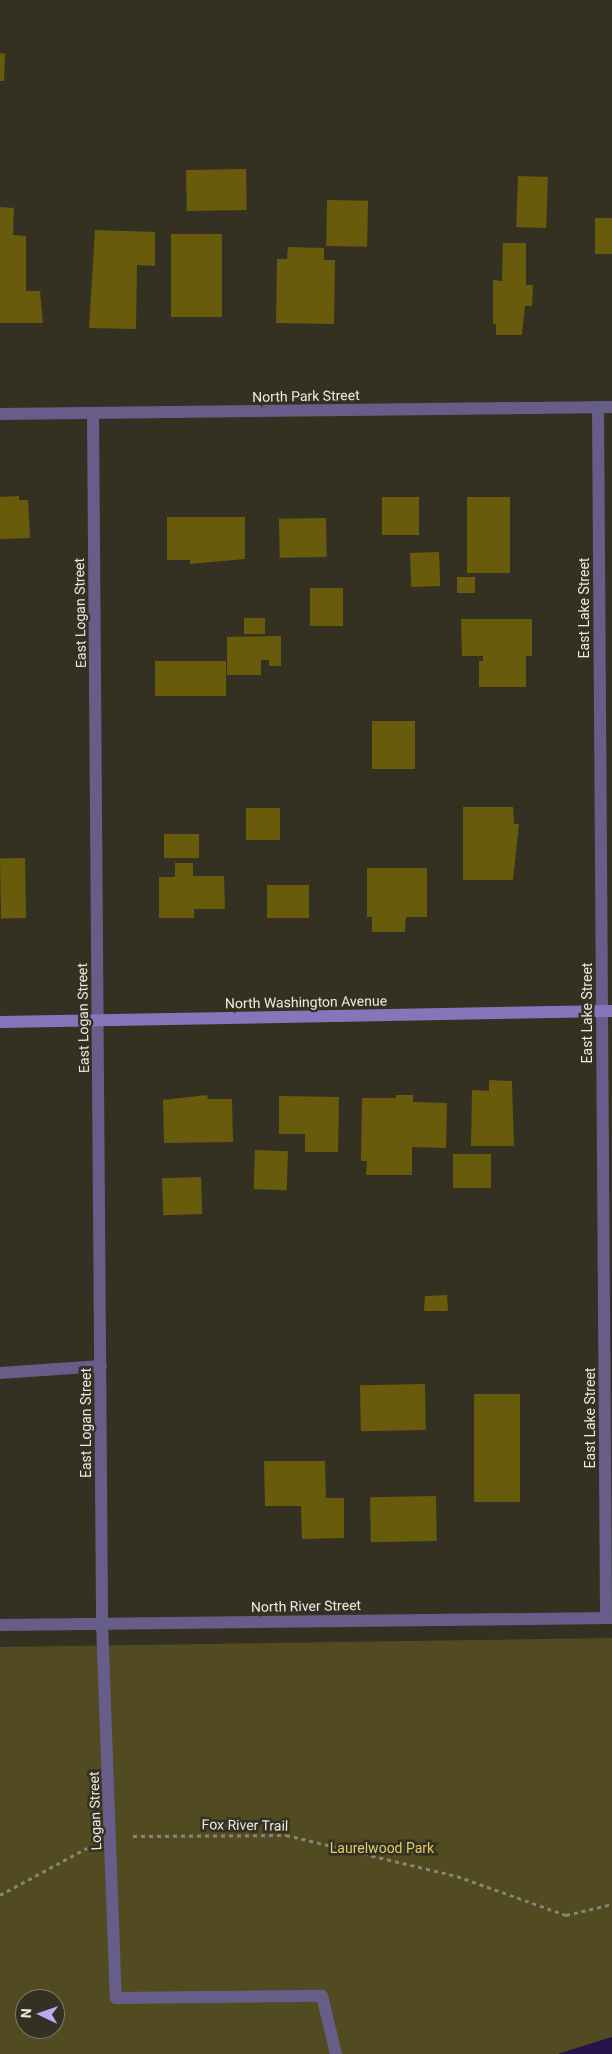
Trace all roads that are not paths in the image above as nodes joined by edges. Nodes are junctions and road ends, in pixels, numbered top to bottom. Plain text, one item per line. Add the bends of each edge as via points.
1 (598, 407) junction
2 (612, 407) edge
3 (93, 413) junction
4 (0, 414) edge
5 (607, 1011) edge
6 (99, 1021) junction
7 (0, 1022) edge
8 (101, 1366) junction
9 (0, 1373) edge
10 (609, 1618) edge
11 (102, 1623) junction
12 (0, 1625) edge
13 (336, 2054) edge

1 - 2 street, North Park Street
1 - 3 street, North Park Street
1 - 5 street, East Lake Street
3 - 4 street, North Park Street
3 - 6 street, East Logan Street
5 - 6 main road, North Washington Avenue
5 - 10 street, East Lake Street
6 - 7 main road, North Washington Avenue
6 - 8 street, East Logan Street
8 - 9 street
8 - 11 street, East Logan Street
10 - 11 street, North River Street
11 - 12 street, North River Street
11 - 13 street, Logan Street via 116,1998 322,1996

